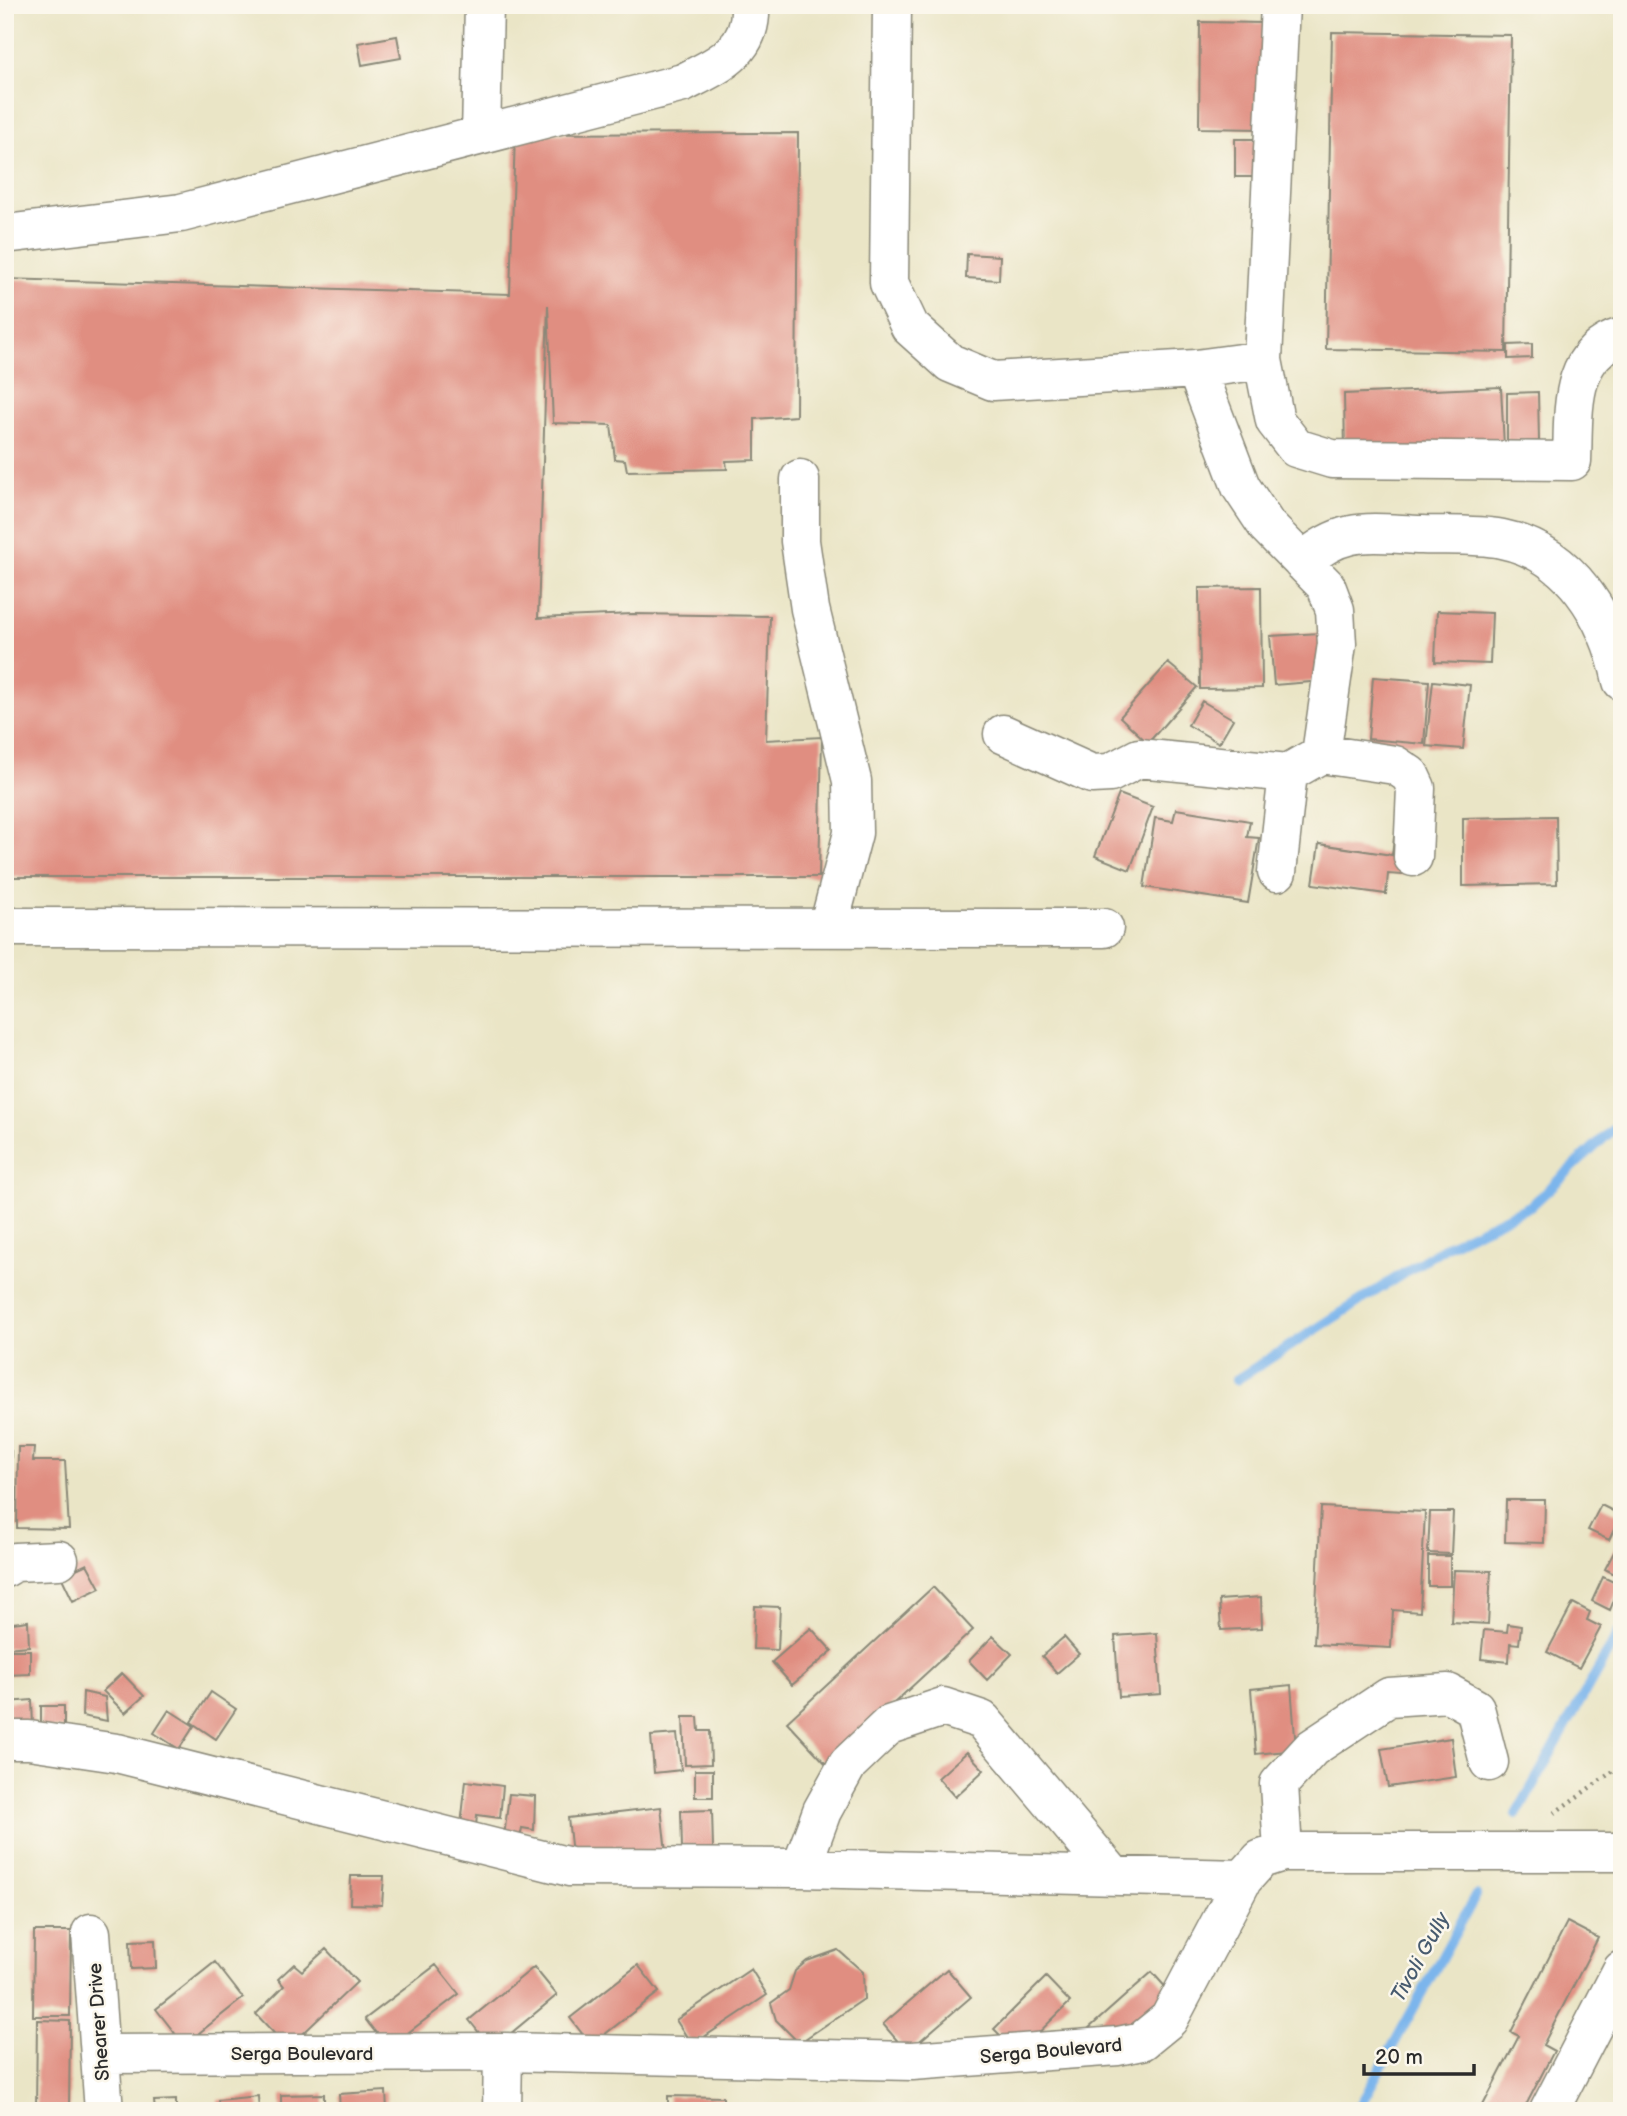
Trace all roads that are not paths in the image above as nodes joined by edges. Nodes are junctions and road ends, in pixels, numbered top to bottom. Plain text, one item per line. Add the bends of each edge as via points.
1 (484, 5) edge
2 (750, 5) edge
3 (892, 5) edge
4 (1280, 5) edge
5 (481, 135) junction
6 (5, 234) edge
7 (1622, 337) edge
8 (1263, 360) junction
9 (1196, 369) junction
10 (800, 479) dead end
11 (1302, 562) junction
12 (1622, 681) edge
13 (1003, 734) dead end
14 (1321, 754) junction
15 (1289, 772) junction
16 (1413, 857) dead end
17 (1277, 872) dead end
18 (5, 927) edge
19 (828, 928) junction
20 (1104, 928) dead end
21 (59, 1560) dead end
22 (5, 1568) edge
23 (5, 1740) edge
24 (1489, 1762) dead end
25 (1283, 1852) junction
26 (1622, 1852) edge
27 (802, 1868) junction
28 (1113, 1875) junction
29 (1243, 1879) junction
30 (91, 1933) dead end
31 (1622, 1970) edge
32 (503, 2052) junction
33 (102, 2054) junction
34 (104, 2111) edge
35 (502, 2111) edge
36 (1549, 2111) edge

1 - 5 street
2 - 5 street via 747,36 729,59 683,83
3 - 9 street via 889,283 910,327 950,363 993,380
4 - 8 street
5 - 6 street via 181,213
7 - 8 street via 1588,357 1575,393 1572,461 1332,458 1296,448 1275,421
8 - 9 street
9 - 11 street via 1241,487 1267,526
10 - 19 street via 800,541 810,609 852,781 853,833
11 - 12 street via 1338,536 1370,533 1501,539 1538,551 1585,591 1605,624
11 - 14 street via 1326,586 1335,610 1337,644
13 - 15 street via 1092,774 1110,773 1139,758
14 - 15 street
14 - 16 street via 1395,765 1410,775 1418,810
15 - 17 street
18 - 19 street
19 - 20 street
21 - 22 street via 15,1562
23 - 27 street via 117,1753 570,1867
24 - 25 street via 1475,1708 1448,1693 1389,1696 1312,1748 1279,1784
25 - 26 street, Serga Boulevard
25 - 29 street, Serga Boulevard via 1261,1859
27 - 28 street
27 - 28 street via 822,1811 848,1764 889,1726 943,1707 982,1720
28 - 29 street
29 - 32 street, Serga Boulevard via 1169,2019 1142,2041 912,2061
30 - 33 street, Shearer Drive
31 - 36 street
32 - 33 street, Serga Boulevard
32 - 35 street
33 - 34 street, Shearer Drive

